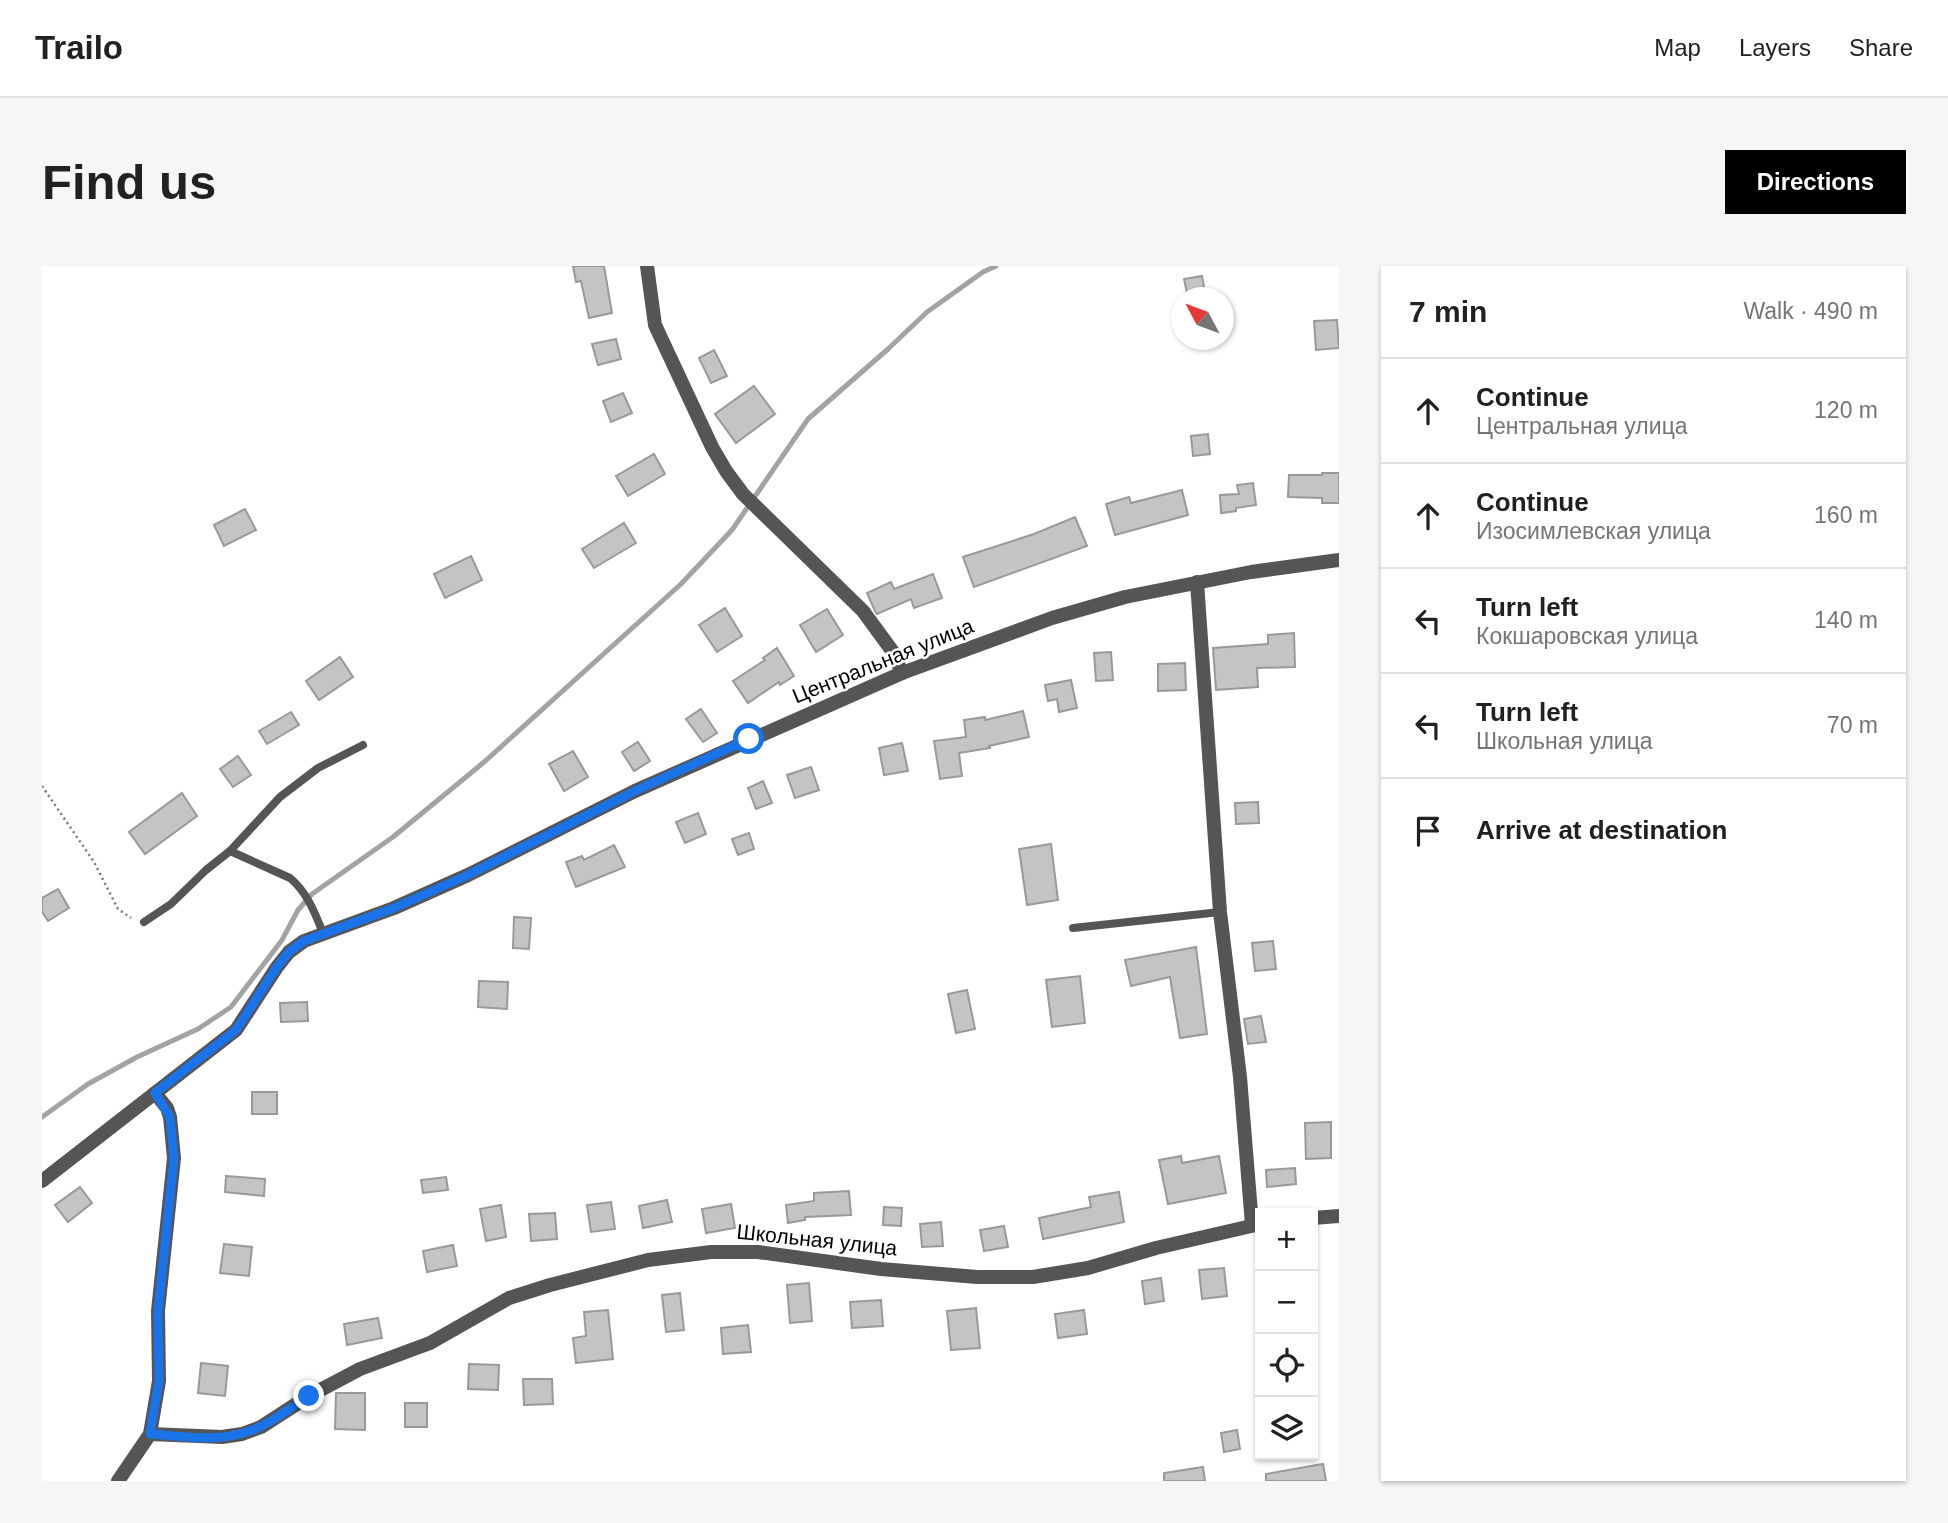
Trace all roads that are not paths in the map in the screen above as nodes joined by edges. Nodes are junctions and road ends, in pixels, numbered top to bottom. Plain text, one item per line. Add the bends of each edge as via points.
1 (647, 266) edge
2 (1339, 560) edge
3 (1197, 582) junction
4 (902, 673) junction
5 (363, 745) dead end
6 (230, 851) junction
7 (1220, 912) junction
8 (144, 922) road end
9 (1073, 928) dead end
10 (323, 933) junction
11 (155, 1093) junction
12 (42, 1181) edge
13 (1255, 1215) edge
14 (1339, 1216) edge
15 (1318, 1218) edge
16 (1255, 1224) edge
17 (150, 1434) junction
18 (118, 1481) edge

1 - 4 street via 654,325 726,471 743,494 863,611 893,652
2 - 3 street, Центральная улица
3 - 4 street, Центральная улица via 1052,618
3 - 7 street
4 - 10 street, Центральная улица via 635,791 468,875
5 - 6 lane via 318,768 280,797
6 - 8 lane
6 - 10 lane via 296,883
7 - 9 lane
7 - 13 street
10 - 11 street, Центральная улица via 289,952 236,1030
11 - 12 street, Центральная улица
11 - 17 street via 170,1117 174,1158 158,1311 159,1381
14 - 15 street
16 - 17 street, Школьная улица via 1088,1268 1033,1277 881,1269 758,1252 648,1260 509,1298 430,1343 360,1369 242,1434
17 - 18 street

